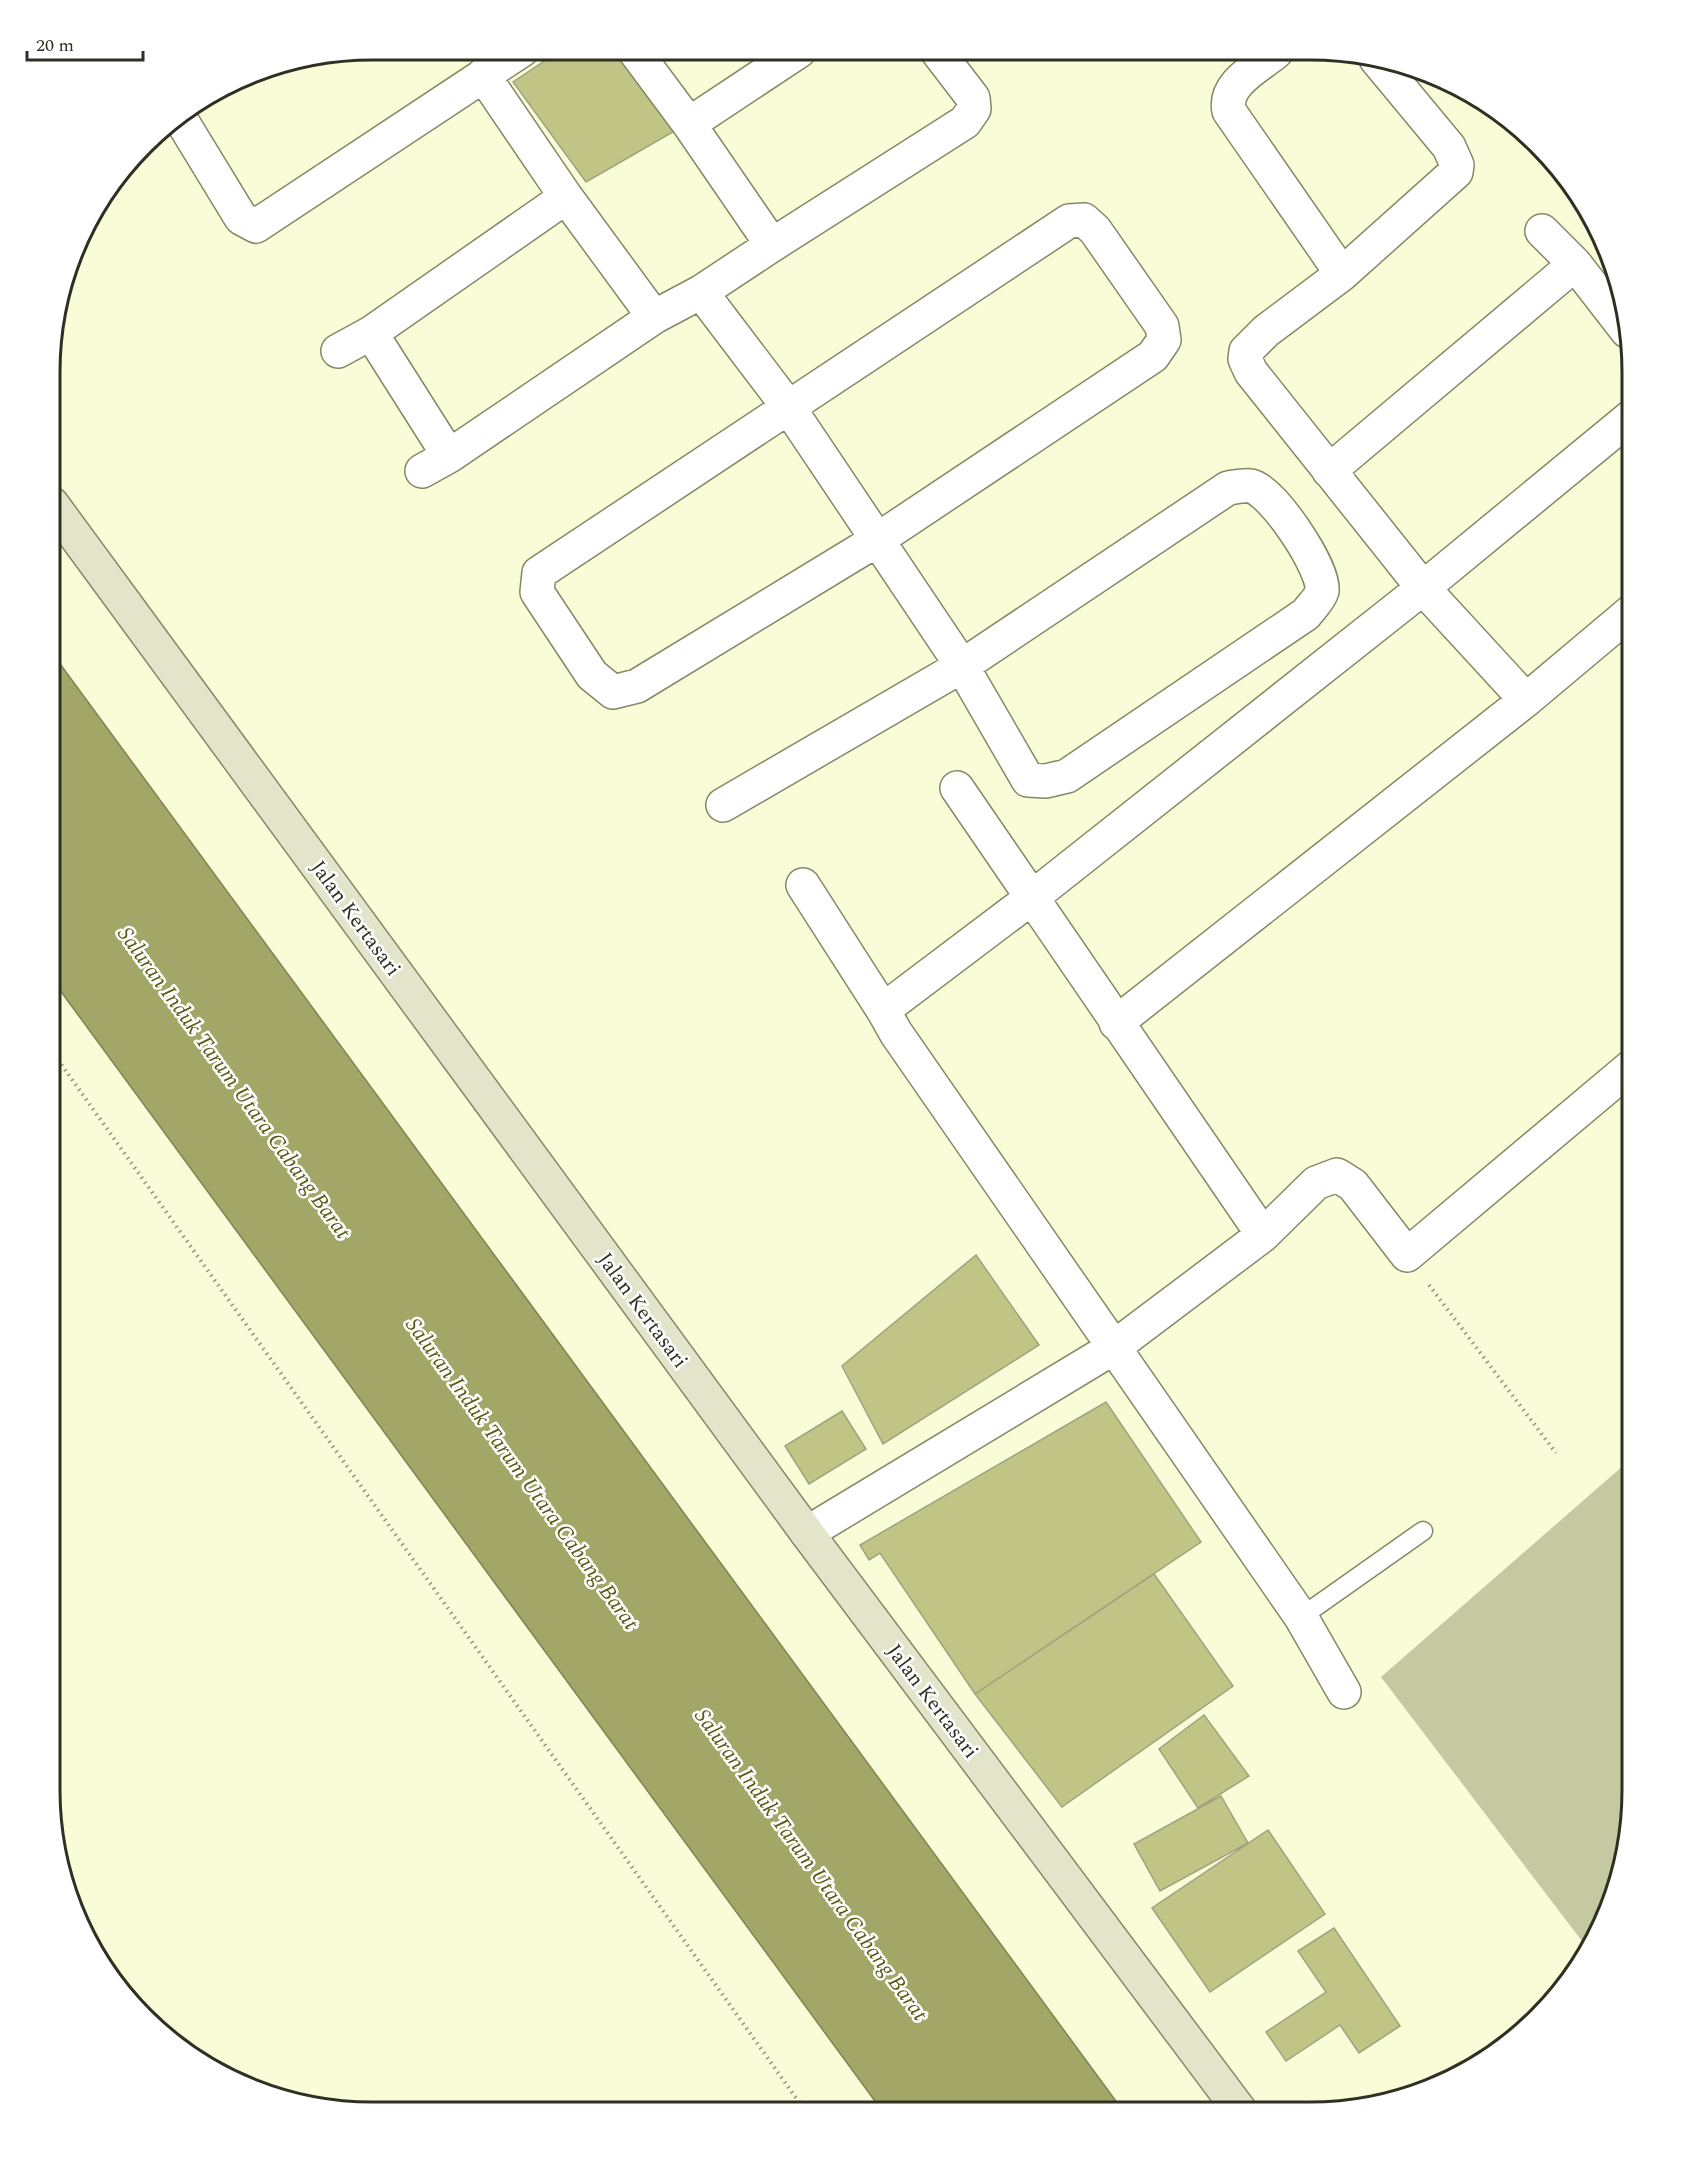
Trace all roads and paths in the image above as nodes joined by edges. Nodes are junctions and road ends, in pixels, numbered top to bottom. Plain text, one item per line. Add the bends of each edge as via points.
1 (506, 60) edge
2 (641, 60) edge
3 (785, 60) edge
4 (944, 60) edge
5 (1267, 60) edge
6 (1385, 70) edge
7 (483, 75) junction
8 (184, 124) edge
9 (689, 124) junction
10 (566, 197) junction
11 (1542, 231) dead end
12 (772, 245) junction
13 (1575, 264) junction
14 (1342, 274) junction
15 (701, 292) junction
16 (654, 317) junction
17 (1617, 318) edge
18 (371, 333) junction
19 (338, 351) dead end
20 (789, 408) junction
21 (1622, 424) edge
22 (1329, 471) junction
23 (60, 515) edge
24 (877, 540) junction
25 (1423, 588) junction
26 (1622, 619) edge
27 (962, 666) junction
28 (1526, 700) junction
29 (957, 788) dead end
30 (723, 805) dead end
31 (803, 885) dead end
32 (1030, 899) junction
33 (883, 1010) junction
34 (1116, 1023) junction
35 (60, 1063) edge
36 (1622, 1074) edge
37 (1263, 1235) junction
38 (1407, 1255) junction
39 (1113, 1348) junction
40 (1556, 1453) dead end
41 (1423, 1532) dead end
42 (807, 1533) junction
43 (1301, 1617) junction
44 (1344, 1692) dead end
45 (799, 2102) edge
46 (1234, 2102) edge

1 - 7 street
2 - 9 street
3 - 9 street
4 - 12 street via 973,98 974,109 965,122
5 - 14 street via 1230,91 1229,111
6 - 14 street via 1449,147 1455,157 1456,172
7 - 8 street via 256,225 241,218
7 - 10 street
9 - 12 street
10 - 16 street
10 - 18 street
11 - 13 street
12 - 15 street
13 - 17 street
13 - 22 street
14 - 22 street via 1266,332 1246,351 1245,359
15 - 16 street
15 - 20 street
16 - 18 street via 436,463
18 - 19 street
20 - 24 street
20 - 24 street via 540,573 537,592 573,647 592,675 613,692 637,686
20 - 24 street via 1070,221 1083,220 1095,230 1162,327 1164,340 1153,356
21 - 25 street
22 - 25 street
23 - 42 street, Jalan Kertasari
24 - 27 street
25 - 28 street
25 - 32 street
26 - 28 street
27 - 27 street via 1028,780 1046,781 1066,776 1306,614 1322,593 1321,579 1308,551 1268,496 1252,486 1228,488
27 - 30 street
28 - 34 street
29 - 32 street
31 - 33 street
32 - 33 street
32 - 34 street
33 - 39 street
34 - 37 street
35 - 45 path
36 - 38 street
37 - 38 street via 1316,1183 1337,1175 1353,1185
37 - 39 street
38 - 40 path
39 - 42 street
39 - 43 street
41 - 43 lane
42 - 46 street, Jalan Kertasari
43 - 44 street

